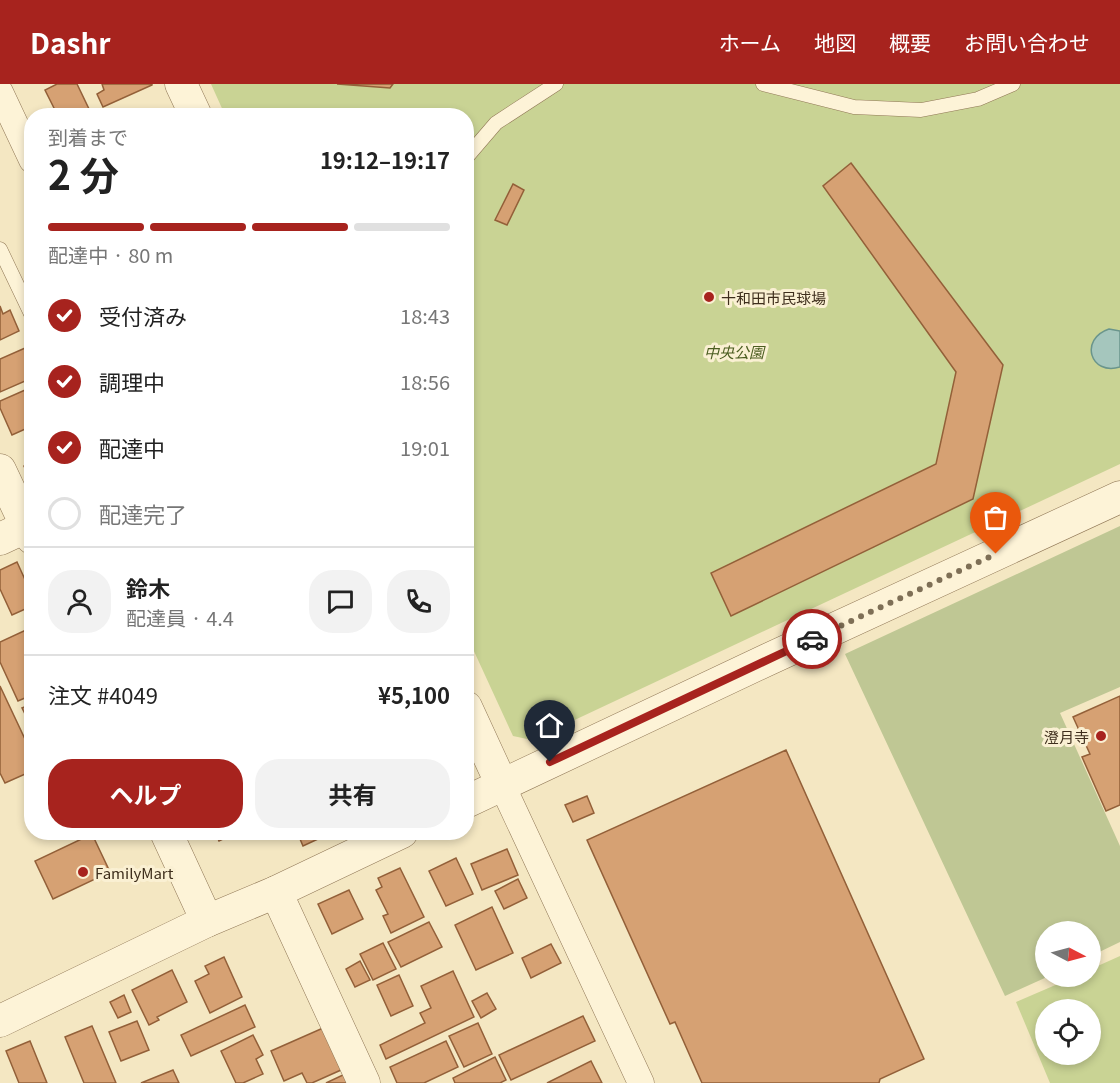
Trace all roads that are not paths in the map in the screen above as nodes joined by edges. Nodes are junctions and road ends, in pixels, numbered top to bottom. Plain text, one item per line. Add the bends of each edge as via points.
1 (181, 84) edge
2 (556, 84) edge
3 (763, 84) edge
4 (1013, 84) edge
5 (0, 92) edge
6 (192, 108) edge
7 (24, 143) edge
8 (474, 149) edge
9 (0, 249) edge
10 (24, 299) edge
11 (0, 470) edge
12 (1120, 497) edge
13 (22, 532) edge
14 (474, 724) edge
15 (502, 785) junction
16 (474, 798) edge
17 (170, 840) edge
18 (385, 840) edge
19 (276, 892) junction
20 (207, 921) junction
21 (0, 1021) edge
22 (364, 1083) edge
23 (641, 1083) edge

1 - 6 street
2 - 8 lane via 496,123
3 - 4 lane via 854,107 921,110 978,99
5 - 7 street
9 - 10 lane
11 - 13 street
12 - 15 street
14 - 15 street
15 - 16 street
15 - 23 street
17 - 20 street
18 - 19 street
19 - 20 street
19 - 22 street
20 - 21 street

